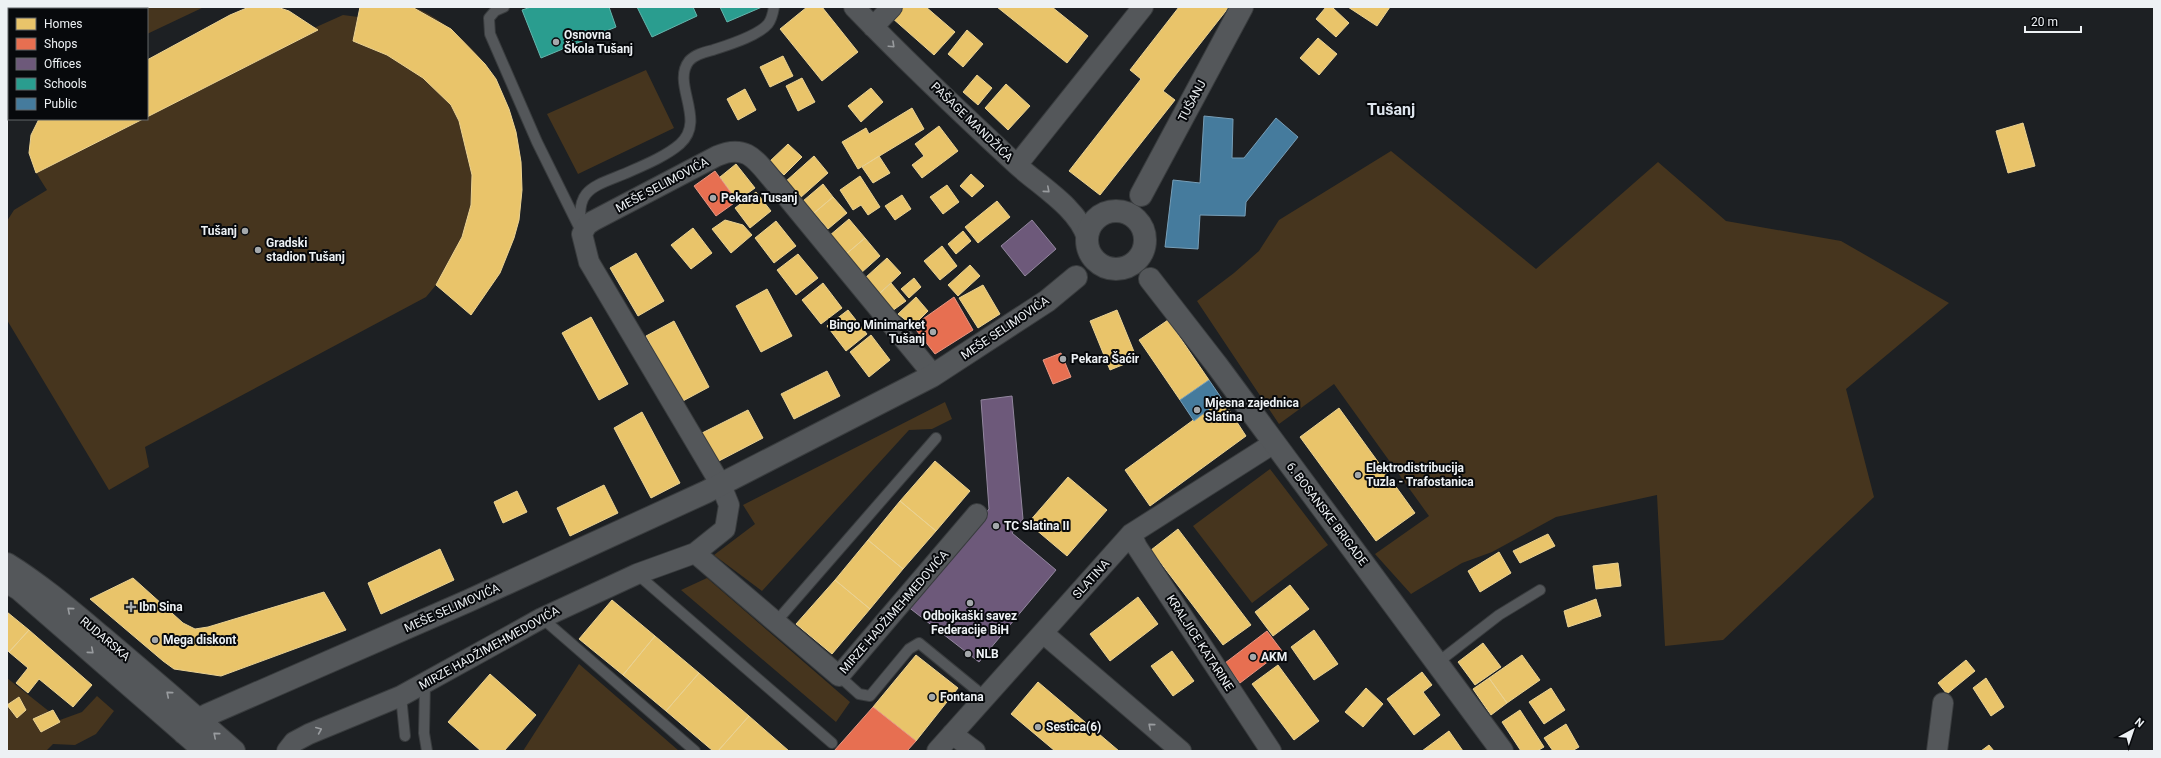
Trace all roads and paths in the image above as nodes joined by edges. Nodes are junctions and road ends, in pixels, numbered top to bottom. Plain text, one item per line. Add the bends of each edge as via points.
1 (504, 7) edge
2 (774, 7) edge
3 (854, 7) edge
4 (892, 7) edge
5 (1143, 7) edge
6 (1242, 7) edge
7 (873, 27) junction
8 (1017, 165) junction
9 (1141, 195) junction
10 (1118, 211) junction
11 (1141, 224) junction
12 (582, 234) junction
13 (1087, 243) junction
14 (1144, 250) junction
15 (1115, 268) junction
16 (1076, 277) junction
17 (1150, 279) junction
18 (932, 376) junction
19 (936, 438) dead end
20 (1274, 443) junction
21 (721, 485) junction
22 (977, 514) dead end
23 (1131, 534) junction
24 (696, 553) junction
25 (7, 564) edge
26 (637, 574) junction
27 (7, 582) edge
28 (1540, 590) dead end
29 (542, 618) junction
30 (775, 623) junction
31 (1043, 633) junction
32 (1437, 663) junction
33 (839, 676) junction
34 (425, 684) junction
35 (400, 696) junction
36 (985, 697) junction
37 (1943, 703) dead end
38 (191, 726) junction
39 (952, 734) junction
40 (405, 736) dead end
41 (832, 743) dead end
42 (205, 751) edge
43 (234, 751) edge
44 (287, 751) edge
45 (427, 751) edge
46 (695, 751) edge
47 (937, 751) edge
48 (975, 751) edge
49 (1181, 751) edge
50 (1271, 751) edge
51 (1502, 751) edge
52 (1937, 751) edge

1 - 12 lane via 489,18 490,34 537,142
2 - 12 lane via 770,22 763,28 744,38 698,54 689,62 684,77 689,105 690,126 687,135 680,144 662,156 593,187 581,203
3 - 7 street, PAŠAGE MANDŽIĆA
4 - 7 street
5 - 8 street
6 - 9 street, TUŠANJ
7 -> 8 street, PAŠAGE MANDŽIĆA
8 -> 13 street, PAŠAGE MANDŽIĆA via 1075,215 1084,228
9 - 10 street
9 - 11 street
10 - 11 street via 1127,212
10 - 13 street via 1109,211 1097,218 1089,229
11 - 14 street via 1146,241
12 - 18 street, MEŠE SELIMOVIĆA via 593,221 717,156 733,150 745,152 777,185
12 - 21 street via 590,262
13 - 15 street via 1092,256
13 - 16 street via 1084,260
14 - 15 street via 1132,264
14 - 17 street
15 - 16 street via 1092,270
15 - 17 street
16 - 18 street, MEŠE SELIMOVIĆA via 1047,301
17 - 20 street, 6. BOSANSKE BRIGADE
18 - 21 street, MEŠE SELIMOVIĆA
19 - 30 lane
20 - 23 street, SLATINA
20 - 32 street, 6. BOSANSKE BRIGADE
21 - 24 street, MIRZE HADŽIMEHMEDOVIĆA via 729,505 725,529
21 - 38 street, MEŠE SELIMOVIĆA
22 - 33 street, MIRZE HADŽIMEHMEDOVIĆA
23 - 31 street, SLATINA
23 - 50 street, KRALJICE KATARINE via 1137,547
24 - 26 street, MIRZE HADŽIMEHMEDOVIĆA
24 - 30 street, MIRZE HADŽIMEHMEDOVIĆA
38 -> 25 street, RUDARSKA via 66,607
26 - 29 street, MIRZE HADŽIMEHMEDOVIĆA
26 - 41 lane
27 -> 38 street, RUDARSKA
28 - 32 lane via 1499,615
29 - 34 street, MIRZE HADŽIMEHMEDOVIĆA
29 - 46 lane
30 - 33 street, MIRZE HADŽIMEHMEDOVIĆA
31 - 36 street, SLATINA
49 -> 31 street
32 - 51 street, 6. BOSANSKE BRIGADE
33 - 36 lane via 859,694 870,696 909,649 920,643
34 - 35 street, MIRZE HADŽIMEHMEDOVIĆA
34 - 45 lane via 424,733
35 - 40 lane
44 -> 35 street, MIRZE HADŽIMEHMEDOVIĆA via 294,742 309,734
36 - 39 street, SLATINA
37 - 52 street
38 - 42 street
43 -> 38 street
39 - 47 street, SLATINA
39 - 48 street

